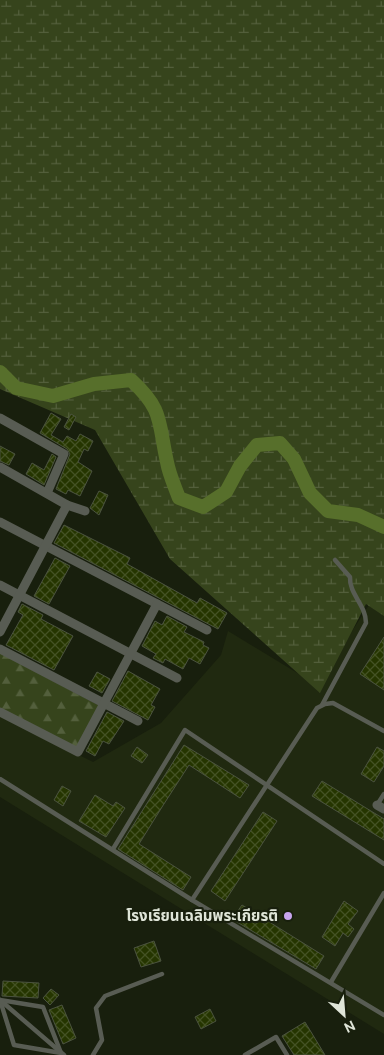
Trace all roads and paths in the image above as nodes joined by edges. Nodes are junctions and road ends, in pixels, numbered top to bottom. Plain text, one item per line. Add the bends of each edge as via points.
1 (0, 418) edge
2 (0, 467) edge
3 (47, 493) junction
4 (67, 504) junction
5 (85, 512) dead end
6 (0, 522) edge
7 (45, 546) junction
8 (335, 560) dead end
9 (0, 586) edge
10 (19, 595) junction
11 (157, 604) junction
12 (207, 630) dead end
13 (0, 632) edge
14 (0, 649) edge
15 (130, 654) junction
16 (177, 678) dead end
17 (104, 704) junction
18 (321, 706) junction
19 (0, 712) edge
20 (138, 722) dead end
21 (384, 731) edge
22 (0, 778) edge
23 (268, 785) junction
24 (384, 794) edge
25 (380, 807) edge
26 (113, 849) junction
27 (384, 864) edge
28 (384, 893) edge
29 (192, 900) junction
30 (162, 974) dead end
31 (331, 982) junction
32 (0, 1000) edge
33 (384, 1015) edge
34 (63, 1054) edge
35 (93, 1055) edge
36 (244, 1055) edge
37 (287, 1055) edge

1 - 3 street via 64,454
2 - 3 street
3 - 4 street
4 - 5 street
4 - 7 street
6 - 7 street
7 - 10 street
7 - 11 street
8 - 18 lane via 350,577 350,585 359,598 366,623
9 - 10 street
10 - 13 street
10 - 15 street
11 - 12 street
11 - 15 street
14 - 17 street
15 - 16 street
15 - 17 street
17 - 19 street via 78,752
17 - 20 street
18 - 21 lane via 333,703
18 - 23 lane
22 - 26 lane
23 - 26 lane via 186,730
23 - 27 lane
23 - 29 lane
24 - 25 lane
26 - 29 lane
28 - 31 lane
29 - 31 lane
30 - 35 lane via 105,996 96,1008 102,1040
31 - 33 lane
32 - 34 lane
32 - 34 lane via 43,1007
32 - 34 lane via 14,1045
36 - 37 lane via 276,1036

